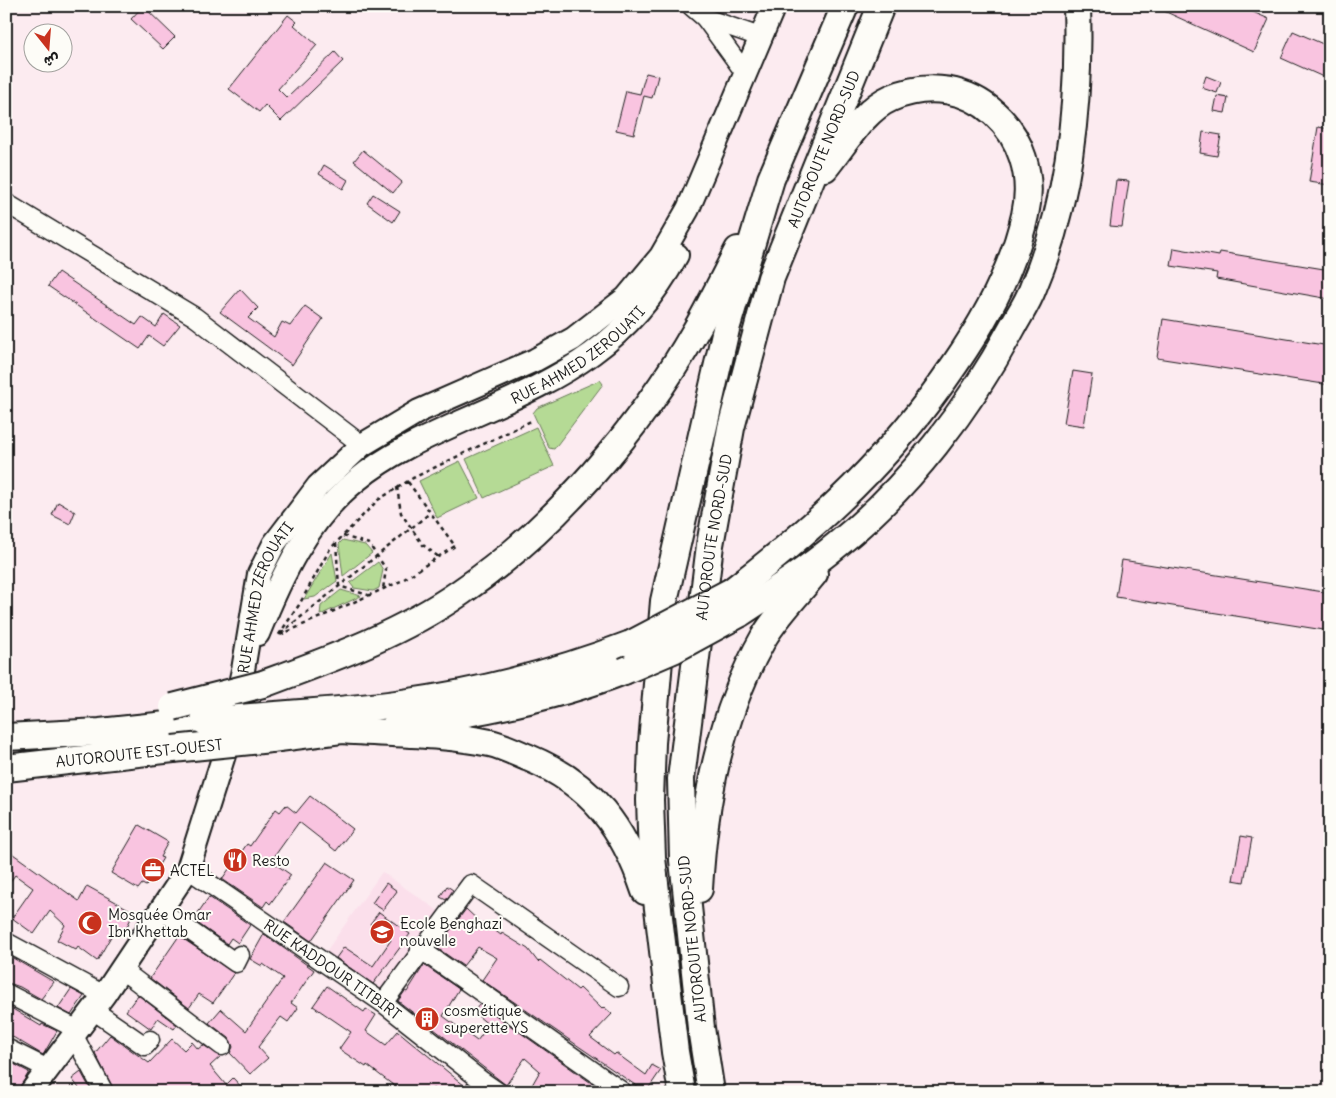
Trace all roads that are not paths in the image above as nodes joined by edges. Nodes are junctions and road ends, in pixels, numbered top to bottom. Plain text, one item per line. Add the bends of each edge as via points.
1 (691, 6) edge
2 (774, 6) edge
3 (845, 6) edge
4 (881, 6) edge
5 (1077, 6) edge
6 (705, 18) junction
7 (760, 37) junction
8 (745, 73) junction
9 (725, 124) junction
10 (771, 179) junction
11 (808, 190) junction
12 (6, 203) edge
13 (362, 445) junction
14 (839, 544) junction
15 (736, 602) junction
16 (253, 677) junction
17 (268, 727) junction
18 (342, 730) junction
19 (6, 736) edge
20 (6, 768) edge
21 (188, 869) junction
22 (162, 911) junction
23 (6, 942) edge
24 (420, 949) junction
25 (663, 952) junction
26 (240, 955) dead end
27 (694, 962) junction
28 (122, 970) junction
29 (619, 987) dead end
30 (6, 993) edge
31 (99, 1002) junction
32 (383, 1003) junction
33 (76, 1032) junction
34 (150, 1040) dead end
35 (222, 1046) dead end
36 (6, 1048) edge
37 (48, 1069) junction
38 (31, 1092) edge
39 (104, 1092) edge
40 (498, 1092) edge
41 (623, 1092) edge
42 (682, 1092) edge
43 (710, 1092) edge

1 - 6 street
2 - 7 main road, RUE AHMED ZEROUATI
3 - 10 highway, AUTOROUTE NORD-SUD
4 - 11 highway, AUTOROUTE NORD-SUD
5 - 14 highway via 1077,64 1068,160 1056,219 1033,288 999,353 959,415 918,465
6 - 7 street
6 - 8 street
7 - 8 main road, RUE AHMED ZEROUATI
8 - 9 main road, RUE AHMED ZEROUATI
9 - 13 main road, RUE AHMED ZEROUATI via 688,209 661,256 626,298 573,339 535,360 419,411
9 - 16 main road, RUE AHMED ZEROUATI via 721,173 672,265 630,323 612,340 562,375 420,440 356,481 307,534 282,576
10 - 16 highway via 696,331 650,402 573,496 524,544 460,593 345,654
10 - 25 highway, AUTOROUTE NORD-SUD via 726,329 664,600 650,800 652,858
11 - 15 highway via 865,118 890,99 918,89 944,88 993,109 1010,130 1022,153 1028,181 1026,213 1010,266 978,331 928,404 843,499
11 - 27 highway, AUTOROUTE NORD-SUD via 772,278 731,428 710,545 681,779 683,860
12 - 13 street via 195,317
13 - 16 main road, RUE AHMED ZEROUATI via 318,486 274,544 259,574
14 - 15 highway via 793,579
14 - 27 highway via 765,635 724,729 705,810
15 - 17 highway, bridge via 593,659 532,677
15 - 18 highway, bridge via 672,650 624,671 561,692 413,722
16 - 19 highway, bridge via 172,708
16 - 21 main road
17 - 18 highway
17 - 19 highway, AUTOROUTE EST-OUEST, bridge via 204,721 100,732
17 - 20 highway, AUTOROUTE EST-OUEST, bridge via 173,749
18 - 25 highway via 455,738 492,744 550,766 600,806 618,830 635,860
21 - 22 main road
21 - 32 street, RUE KADDOUR TITBIRT
22 - 26 street via 236,963
22 - 28 main road
23 - 31 street
24 - 29 street via 471,884
24 - 32 street
24 - 41 street
25 - 42 highway, AUTOROUTE NORD-SUD via 674,1052
27 - 43 highway, AUTOROUTE NORD-SUD
28 - 31 main road
28 - 35 street
30 - 33 street
31 - 33 main road
31 - 34 street via 145,1046
32 - 40 street, RUE KADDOUR TITBIRT
33 - 37 main road
33 - 39 street
36 - 37 street
37 - 38 main road

